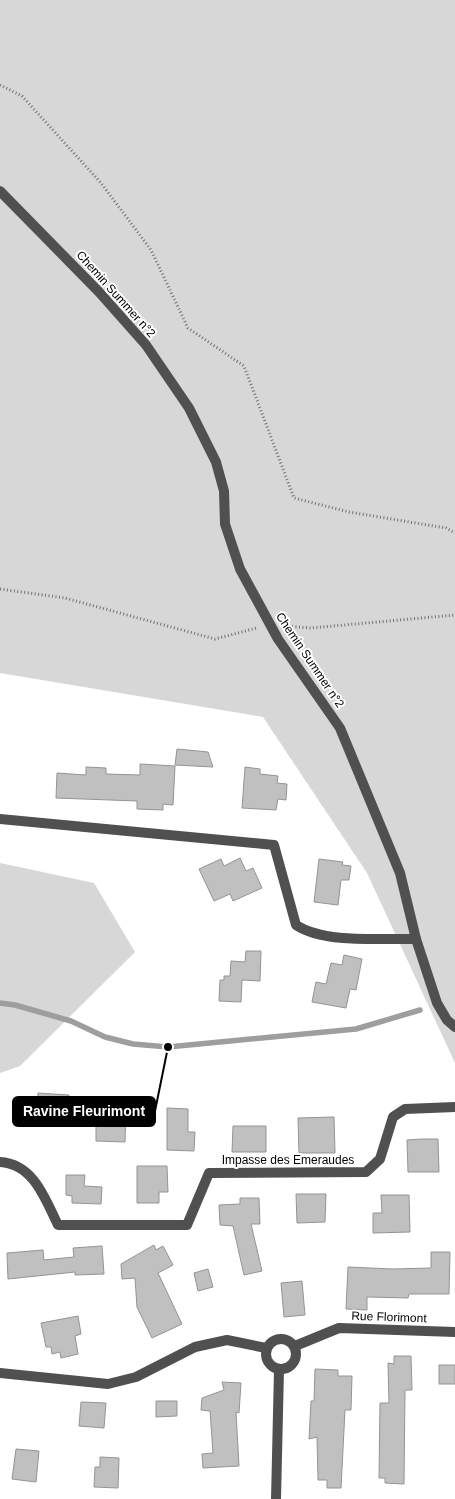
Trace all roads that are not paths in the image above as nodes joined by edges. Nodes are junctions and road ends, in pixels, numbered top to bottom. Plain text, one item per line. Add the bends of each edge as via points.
1 (0, 190) edge
2 (0, 819) edge
3 (416, 939) junction
4 (455, 1026) edge
5 (455, 1107) edge
6 (0, 1162) edge
7 (455, 1332) edge
8 (295, 1346) junction
9 (266, 1348) junction
10 (279, 1370) junction
11 (0, 1373) edge
12 (276, 1499) edge

1 - 3 street, Chemin Summer n°2 via 146,345 189,408 216,462 224,491 225,524 240,569 278,639 340,728 400,873
2 - 3 street via 274,845 296,925 302,929 327,936
3 - 4 street, Chemin Summer n°2 via 437,1003 447,1020
5 - 6 street, Impasse des Emeraudes via 405,1109 393,1117 380,1159 366,1172 208,1173 187,1224 58,1226 33,1176 11,1162
7 - 8 street, Rue Florimont via 339,1328
8 - 9 street via 279,1338
8 - 10 street via 294,1364
9 - 10 street via 265,1356 271,1366
9 - 11 street via 227,1340 195,1347 136,1377 108,1384
10 - 12 street

